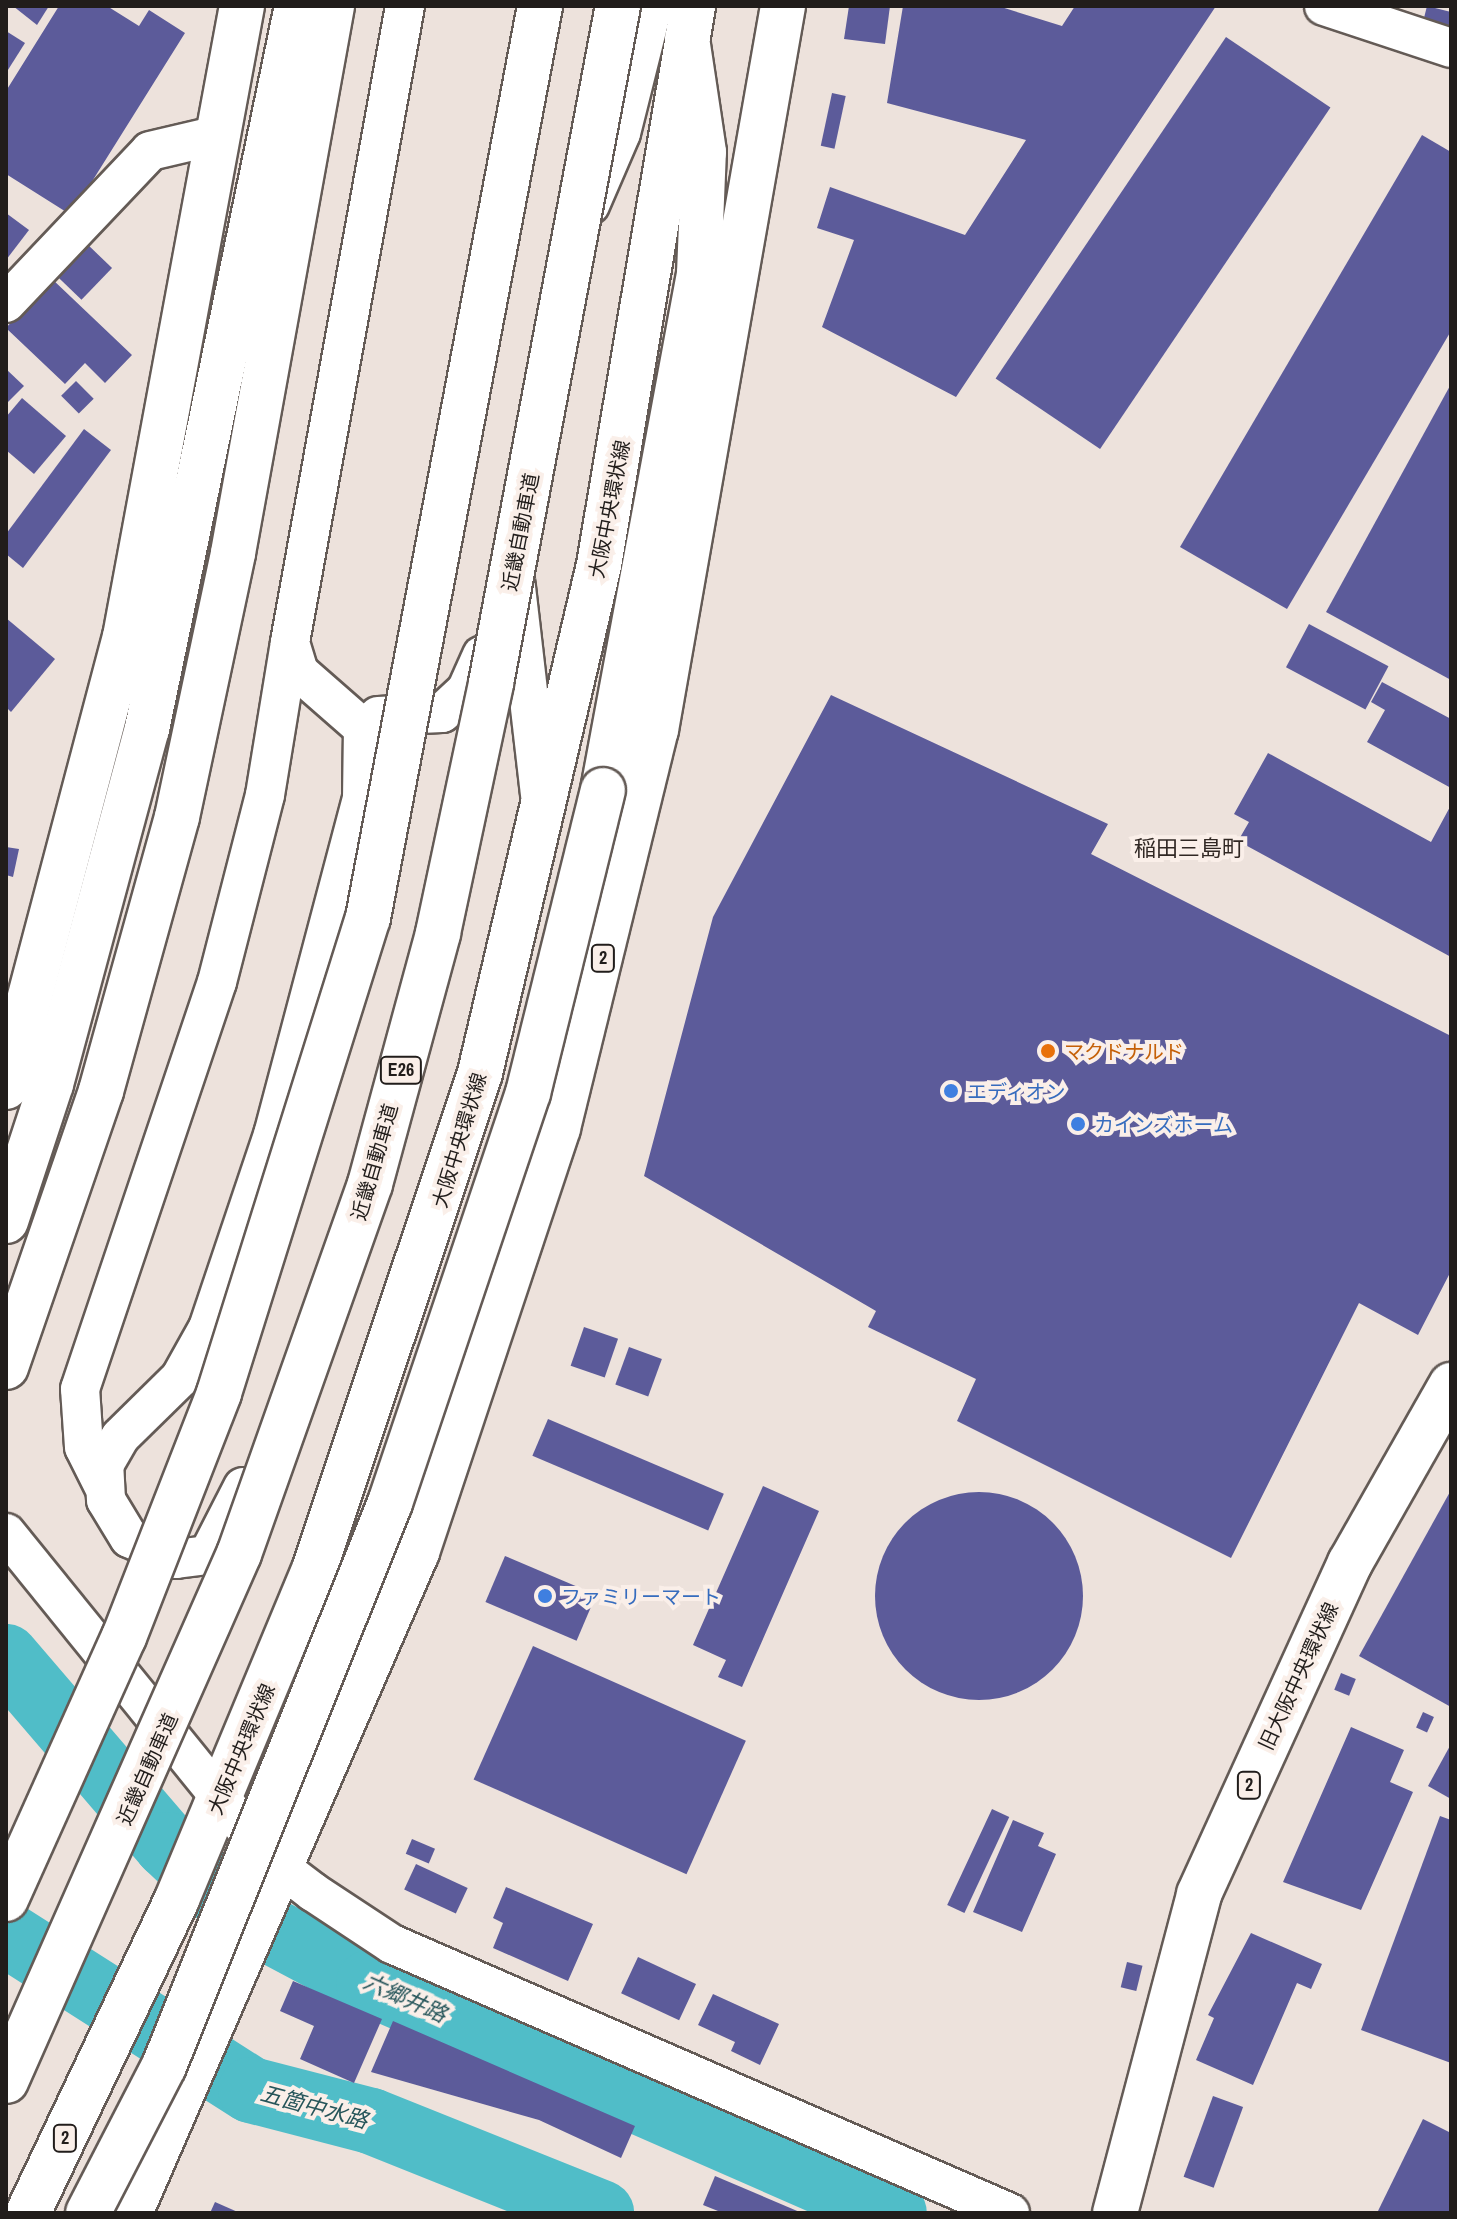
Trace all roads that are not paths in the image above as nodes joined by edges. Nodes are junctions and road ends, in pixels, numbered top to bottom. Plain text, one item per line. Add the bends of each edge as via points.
1 (242, 6) edge
2 (297, 6) edge
3 (332, 6) edge
4 (405, 6) edge
5 (540, 6) edge
6 (601, 6) edge
7 (618, 6) edge
8 (653, 6) edge
9 (783, 6) edge
10 (1324, 6) edge
11 (690, 22) edge
12 (1451, 48) edge
13 (218, 135) junction
14 (554, 262) junction
15 (6, 303) edge
16 (508, 516) junction
17 (290, 642) junction
18 (482, 655) junction
19 (344, 707) junction
20 (542, 810) junction
21 (6, 1087) edge
22 (6, 1221) edge
23 (6, 1367) edge
24 (1451, 1385) edge
25 (103, 1485) junction
26 (6, 1533) edge
27 (223, 1797) junction
28 (278, 1884) junction
29 (6, 1899) edge
30 (6, 2081) edge
31 (28, 2213) edge
32 (88, 2213) edge
33 (130, 2213) edge
34 (1010, 2213) edge
35 (1115, 2213) edge

1 - 13 main road
2 - 22 main road via 147,729 60,1055
3 - 23 main road via 228,579 177,817 101,1091
4 - 17 street
5 - 29 main road, bridge via 368,918 285,1202 214,1408 124,1637
6 - 14 street
7 - 30 main road, 近畿自動車道 / E26, bridge via 488,699 438,933 370,1184 239,1554
8 - 14 street via 621,133 601,184
9 - 28 main road, 2 via 656,730 558,1128 417,1552
10 - 12 street
11 - 20 main road, 大阪中央環状線 / 2 via 599,565
11 - 32 main road, bridge via 704,152 699,274 603,790 528,1093 395,1490 164,2066
13 - 15 street via 150,151
13 - 21 main road via 113,690
14 - 16 street
16 - 18 street
16 - 20 street
17 - 19 street via 299,672
17 - 25 street via 265,795 217,982 80,1389 80,1432
18 - 19 street via 466,691 442,713 407,720
18 - 25 street via 391,1044 292,1354 231,1517 208,1555 162,1556 129,1538
19 - 25 street via 363,728 366,773 335,918 273,1135 208,1328 180,1378 108,1451
20 - 27 main road, 大阪中央環状線 / 2 via 480,1073 417,1276 320,1556
24 - 35 main road, 旧大阪中央環状線 / 2 via 1350,1563 1199,1894
26 - 27 street
27 - 28 street
27 - 31 main road, 大阪中央環状線 / 2
28 - 33 main road, 2
28 - 34 street via 392,1944

